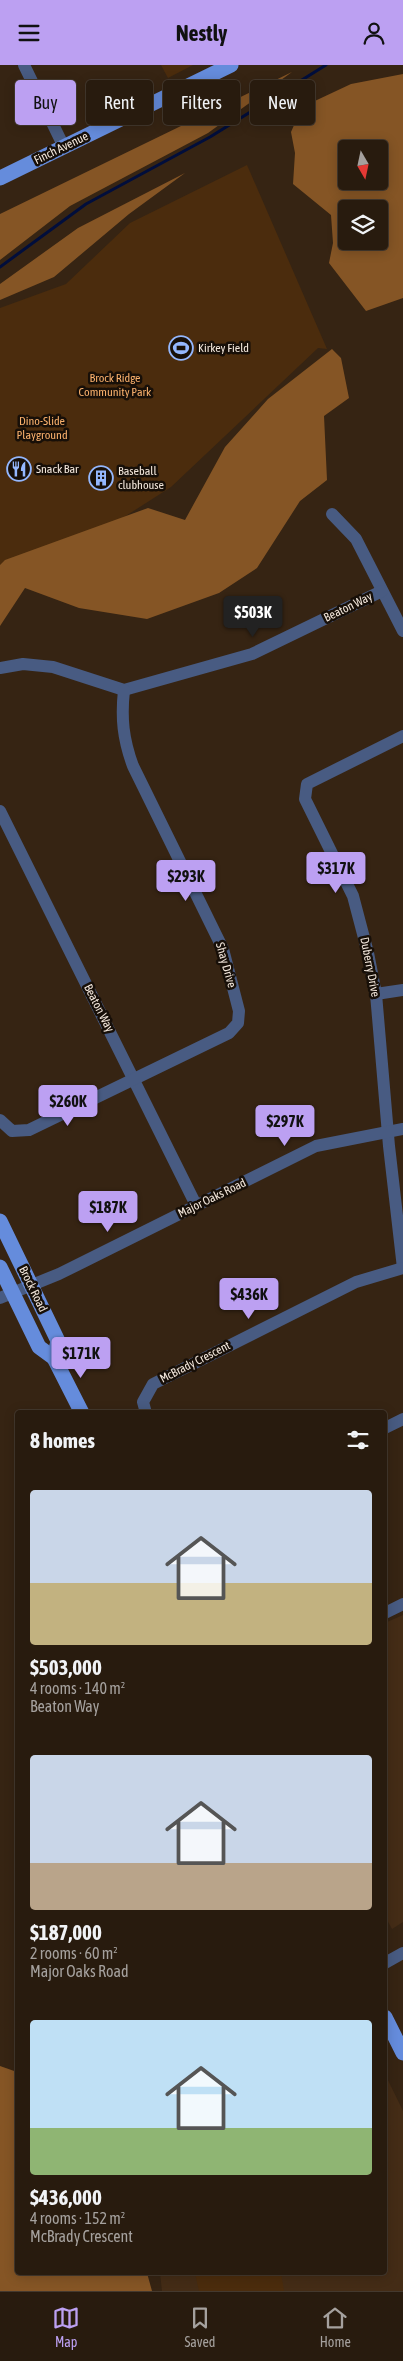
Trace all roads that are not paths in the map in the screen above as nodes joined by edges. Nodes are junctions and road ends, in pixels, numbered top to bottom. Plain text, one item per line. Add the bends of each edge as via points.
1 (24, 65) edge
2 (231, 65) edge
3 (64, 147) junction
4 (0, 179) edge
5 (332, 514) dead end
6 (382, 591) junction
7 (403, 631) edge
8 (0, 668) edge
9 (124, 690) junction
10 (403, 736) edge
11 (0, 812) edge
12 (403, 990) edge
13 (376, 993) junction
14 (134, 1078) junction
15 (0, 1120) edge
16 (403, 1129) edge
17 (387, 1130) junction
18 (196, 1205) junction
19 (0, 1221) edge
20 (0, 1267) edge
21 (403, 1268) edge
22 (32, 1285) junction
23 (6, 1295) edge
24 (54, 1358) junction
25 (80, 1410) edge
26 (145, 1410) edge
27 (403, 1419) edge
28 (387, 1427) edge
29 (403, 1604) edge
30 (387, 1612) edge
31 (403, 1953) edge
32 (387, 1962) edge
33 (387, 2021) edge
34 (403, 2053) edge

1 - 3 street
2 - 3 main road, Finch Avenue
3 - 4 main road, Finch Avenue
5 - 6 street via 356,539
6 - 7 street
6 - 9 street, Beaton Way via 252,653
8 - 9 street via 23,664 53,667
9 - 14 street, Shay Drive via 124,742 223,949 239,1011 238,1023 229,1033
10 - 13 street, Duberry Drive via 308,784 305,799 353,896
11 - 14 street, Beaton Way
12 - 13 street
13 - 17 street, Duberry Drive
14 - 15 street, Shay Drive via 29,1131 12,1131
14 - 18 street, Beaton Way
16 - 17 street, Major Oaks Road
17 - 18 street, Major Oaks Road via 316,1146
17 - 21 street, Duberry Drive
18 - 22 street, Major Oaks Road
19 - 22 main road, Brock Road
20 - 23 main road, Brock Road
21 - 26 street, McBrady Crescent via 356,1282 152,1384 142,1402
22 - 23 street, Major Oaks Road
22 - 24 main road, Brock Road via 58,1341
23 - 24 main road, Brock Road via 39,1347
24 - 25 main road, Brock Road
27 - 28 street
29 - 30 street
31 - 32 street
33 - 34 main road

